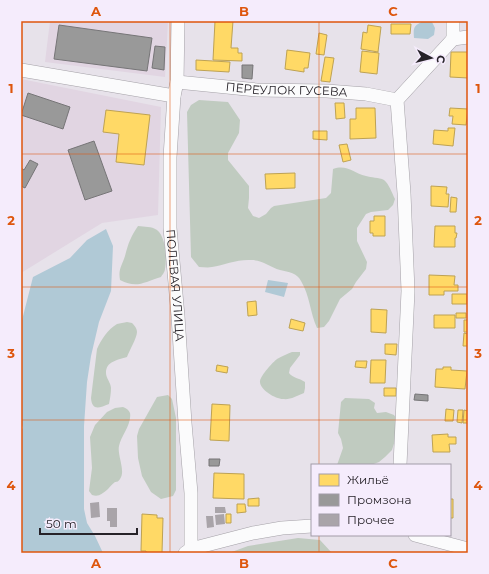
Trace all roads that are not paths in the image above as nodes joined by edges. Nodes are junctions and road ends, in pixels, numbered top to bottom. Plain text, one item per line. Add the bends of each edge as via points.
1 (178, 21) edge
2 (453, 21) edge
3 (468, 37) edge
4 (453, 39) junction
5 (21, 70) edge
6 (177, 82) junction
7 (174, 96) junction
8 (397, 100) junction
9 (400, 464) edge
10 (311, 526) edge
11 (419, 536) edge
12 (468, 549) edge
13 (188, 551) edge

1 - 6 street, ПОЛЕВАЯ УЛИЦА
2 - 4 street
3 - 4 street
4 - 8 street
5 - 7 street
6 - 7 street, ПОЛЕВАЯ УЛИЦА
6 - 8 street, ПЕРЕУЛОК ГУСЕВА via 257,90 366,94
7 - 13 street, ПОЛЕВАЯ УЛИЦА via 170,157 170,228 192,493
8 - 9 street via 408,291
10 - 13 street via 253,533
11 - 12 street

